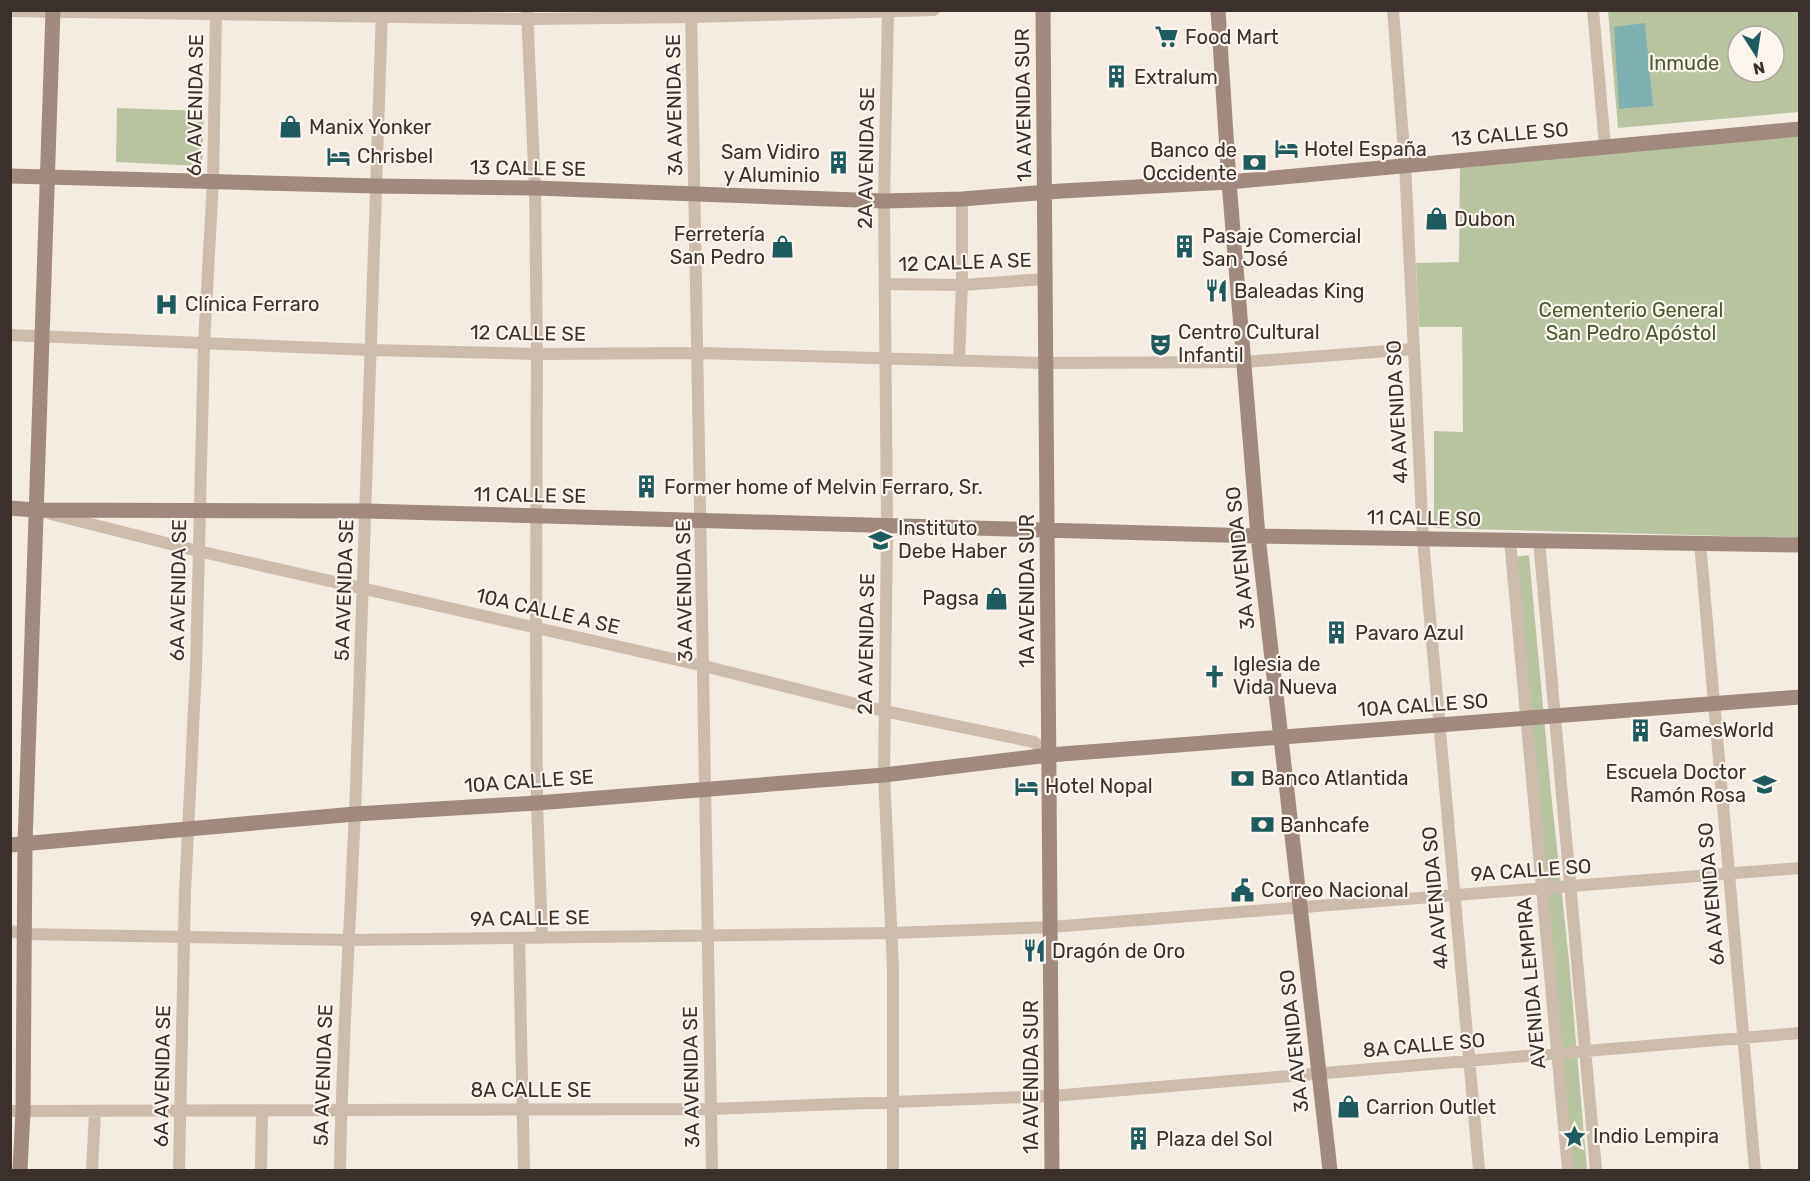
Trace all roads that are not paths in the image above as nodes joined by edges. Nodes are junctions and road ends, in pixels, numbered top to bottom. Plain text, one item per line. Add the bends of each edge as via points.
1 (934, 10) edge
2 (1043, 10) edge
3 (1218, 10) edge
4 (1393, 10) edge
5 (1593, 10) edge
6 (10, 11) edge
7 (53, 11) edge
8 (216, 12) edge
9 (888, 12) edge
10 (382, 14) edge
11 (691, 14) edge
12 (527, 15) edge
13 (1800, 129) edge
14 (1605, 146) junction
15 (1405, 164) junction
16 (10, 176) edge
17 (48, 177) junction
18 (213, 181) junction
19 (1229, 182) junction
20 (375, 186) junction
21 (535, 188) junction
22 (1045, 192) junction
23 (695, 194) junction
24 (962, 199) junction
25 (884, 201) junction
26 (1045, 279) junction
27 (885, 284) junction
28 (962, 285) junction
29 (10, 335) edge
30 (41, 335) junction
31 (204, 344) junction
32 (1414, 349) junction
33 (371, 350) junction
34 (699, 353) junction
35 (537, 354) junction
36 (886, 358) junction
37 (959, 360) junction
38 (1244, 362) junction
39 (1046, 363) junction
40 (10, 508) edge
41 (35, 510) junction
42 (199, 511) junction
43 (366, 511) junction
44 (536, 516) junction
45 (702, 519) junction
46 (887, 524) junction
47 (1047, 528) junction
48 (1258, 536) junction
49 (1423, 539) junction
50 (1510, 540) junction
51 (1539, 541) junction
52 (1700, 543) junction
53 (1800, 545) edge
54 (198, 551) junction
55 (364, 589) junction
56 (536, 628) junction
57 (704, 666) junction
58 (1800, 697) edge
59 (1714, 704) junction
60 (884, 711) junction
61 (1555, 716) junction
62 (1526, 718) junction
63 (1440, 725) junction
64 (1280, 737) junction
65 (1049, 754) junction
66 (884, 775) junction
67 (706, 789) junction
68 (537, 803) junction
69 (355, 814) junction
70 (189, 829) junction
71 (18, 845) edge
72 (1800, 868) edge
73 (1729, 874) junction
74 (1570, 886) junction
75 (1542, 888) junction
76 (1455, 895) junction
77 (1300, 907) junction
78 (1051, 927) junction
79 (18, 932) edge
80 (892, 933) junction
81 (708, 935) junction
82 (184, 938) junction
83 (519, 938) junction
84 (542, 938) junction
85 (348, 940) junction
86 (1800, 1033) edge
87 (1744, 1038) junction
88 (1585, 1051) junction
89 (1557, 1053) junction
90 (1469, 1061) junction
91 (1319, 1074) junction
92 (1052, 1096) junction
93 (892, 1103) junction
94 (522, 1109) junction
95 (711, 1109) junction
96 (181, 1110) junction
97 (262, 1110) junction
98 (341, 1110) junction
99 (17, 1111) edge
100 (95, 1111) junction
101 (20, 1170) edge
102 (92, 1170) edge
103 (179, 1170) edge
104 (261, 1170) edge
105 (340, 1170) edge
106 (524, 1170) edge
107 (712, 1170) edge
108 (893, 1170) edge
109 (1052, 1170) edge
110 (1330, 1170) edge
111 (1479, 1170) edge
112 (1568, 1170) edge
113 (1596, 1170) edge
114 (1755, 1170) edge

1 - 9 street
2 - 22 street, 1A AVENIDA SUR
3 - 19 street, 3A AVENIDA SO
4 - 15 street, 4A AVENIDA SO
5 - 14 street
6 - 7 street
7 - 8 street
7 - 17 street
8 - 10 street
8 - 18 street, 6A AVENIDA SE
9 - 11 street
9 - 25 street, 2A AVENIDA SE
10 - 12 street
10 - 20 street, 5A AVENIDA SE
11 - 12 street
11 - 23 street, 3A AVENIDA SE
12 - 21 street
13 - 14 street, 13 CALLE SO
14 - 15 street, 13 CALLE SO
15 - 19 street, 13 CALLE SO
15 - 32 street, 4A AVENIDA SO
16 - 17 street, 13 CALLE SE
17 - 18 street, 13 CALLE SE
17 - 30 street
18 - 20 street, 13 CALLE SE
18 - 31 street, 6A AVENIDA SE
19 - 22 street, 13 CALLE SO
19 - 38 street, 3A AVENIDA SO
20 - 21 street, 13 CALLE SE
20 - 33 street, 5A AVENIDA SE
21 - 23 street, 13 CALLE SE
21 - 35 street
22 - 24 street, 13 CALLE SE
22 - 26 street, 1A AVENIDA SUR
23 - 25 street, 13 CALLE SE
23 - 34 street, 3A AVENIDA SE
24 - 25 street, 13 CALLE SE
24 - 28 street
25 - 27 street, 2A AVENIDA SE
26 - 28 street, 12 CALLE A SE
26 - 39 street, 1A AVENIDA SUR
27 - 28 street, 12 CALLE A SE
27 - 36 street, 2A AVENIDA SE
28 - 37 street
29 - 30 street, 12 CALLE SE
30 - 31 street, 12 CALLE SE
30 - 41 street
31 - 33 street, 12 CALLE SE
31 - 42 street, 6A AVENIDA SE
32 - 38 street, 12 CALLE SE
32 - 49 street, 4A AVENIDA SO
33 - 35 street, 12 CALLE SE
33 - 43 street, 5A AVENIDA SE
34 - 35 street, 12 CALLE SE
34 - 36 street, 12 CALLE SE
34 - 45 street, 3A AVENIDA SE
35 - 44 street
36 - 37 street, 12 CALLE SE
36 - 46 street, 2A AVENIDA SE
37 - 39 street, 12 CALLE SE
38 - 39 street, 12 CALLE SE
38 - 48 street, 3A AVENIDA SO
39 - 47 street, 1A AVENIDA SUR
40 - 41 street, 11 CALLE SE
41 - 42 street, 11 CALLE SE
41 - 54 street, 10A CALLE A SE
41 - 71 street
42 - 43 street, 11 CALLE SE
42 - 54 street, 6A AVENIDA SE
43 - 44 street, 11 CALLE SE
43 - 55 street, 5A AVENIDA SE
44 - 45 street, 11 CALLE SE
44 - 56 street
45 - 46 street, 11 CALLE SE
45 - 57 street, 3A AVENIDA SE
46 - 47 street, 11 CALLE SE
46 - 60 street, 2A AVENIDA SE
47 - 48 street, 11 CALLE SO
47 - 65 street, 1A AVENIDA SUR
48 - 49 street, 11 CALLE SO
48 - 64 street, 3A AVENIDA SO
49 - 50 street, 11 CALLE SO
49 - 63 street, 4A AVENIDA SO
50 - 51 street, 11 CALLE SO
50 - 62 street, AVENIDA LEMPIRA
51 - 52 street, 11 CALLE SO
51 - 61 street
52 - 53 street, 11 CALLE SO
52 - 59 street, 6A AVENIDA SO
54 - 55 street, 10A CALLE A SE
54 - 70 street, 6A AVENIDA SE
55 - 56 street, 10A CALLE A SE
55 - 69 street, 5A AVENIDA SE
56 - 57 street, 10A CALLE A SE
56 - 68 street
57 - 60 street, 10A CALLE A SE
57 - 67 street, 3A AVENIDA SE
58 - 59 street, 10A CALLE SO
59 - 61 street, 10A CALLE SO
59 - 73 street, 6A AVENIDA SO
60 - 65 street, 10A CALLE A SE via 1034,742
60 - 66 street, 2A AVENIDA SE
61 - 62 street, 10A CALLE SO
61 - 74 street
62 - 63 street, 10A CALLE SO
62 - 75 street, AVENIDA LEMPIRA
63 - 64 street, 10A CALLE SO
63 - 76 street, 4A AVENIDA SO
64 - 65 street, 10A CALLE SO
64 - 77 street, 3A AVENIDA SO
65 - 66 street, 10A CALLE SE
65 - 78 street, 1A AVENIDA SUR
66 - 67 street, 10A CALLE SE
66 - 80 street, 2A AVENIDA SE
67 - 68 street, 10A CALLE SE
67 - 81 street, 3A AVENIDA SE
68 - 69 street, 10A CALLE SE
68 - 84 street
69 - 70 street, 10A CALLE SE
69 - 85 street, 5A AVENIDA SE
70 - 71 street, 10A CALLE SE
70 - 82 street, 6A AVENIDA SE
71 - 79 street
72 - 73 street, 9A CALLE SO
73 - 74 street, 9A CALLE SO
73 - 87 street, 6A AVENIDA SO
74 - 75 street, 9A CALLE SO
74 - 88 street
75 - 76 street, 9A CALLE SO
75 - 89 street, AVENIDA LEMPIRA
76 - 77 street, 9A CALLE SO
76 - 90 street, 4A AVENIDA SO
77 - 78 street, 9A CALLE SO
77 - 91 street, 3A AVENIDA SO
78 - 80 street, 9A CALLE SE
78 - 92 street, 1A AVENIDA SUR
79 - 82 street, 9A CALLE SE
79 - 99 street
80 - 81 street, 9A CALLE SE
80 - 93 street, 2A AVENIDA SE
81 - 84 street, 9A CALLE SE
81 - 95 street, 3A AVENIDA SE
82 - 85 street, 9A CALLE SE
82 - 96 street, 6A AVENIDA SE
83 - 84 street, 9A CALLE SE
83 - 85 street, 9A CALLE SE
83 - 94 street
85 - 98 street, 5A AVENIDA SE
86 - 87 street, 8A CALLE SO
87 - 88 street, 8A CALLE SO
87 - 114 street, 6A AVENIDA SO
88 - 89 street, 8A CALLE SO
88 - 113 street
89 - 90 street, 8A CALLE SO
89 - 112 street, AVENIDA LEMPIRA
90 - 91 street, 8A CALLE SO
90 - 111 street, 4A AVENIDA SO
91 - 92 street, 8A CALLE SO
91 - 110 street, 3A AVENIDA SO
92 - 93 street, 8A CALLE SE
92 - 109 street, 1A AVENIDA SUR
93 - 95 street, 8A CALLE SE
93 - 108 street, 2A AVENIDA SE
94 - 95 street, 8A CALLE SE
94 - 98 street, 8A CALLE SE
94 - 106 street
95 - 107 street, 3A AVENIDA SE
96 - 97 street, 8A CALLE SE
96 - 100 street, 8A CALLE SE
96 - 103 street, 6A AVENIDA SE
97 - 98 street, 8A CALLE SE
97 - 104 street
98 - 105 street, 5A AVENIDA SE
99 - 100 street, 8A CALLE SE
99 - 101 street
100 - 102 street

